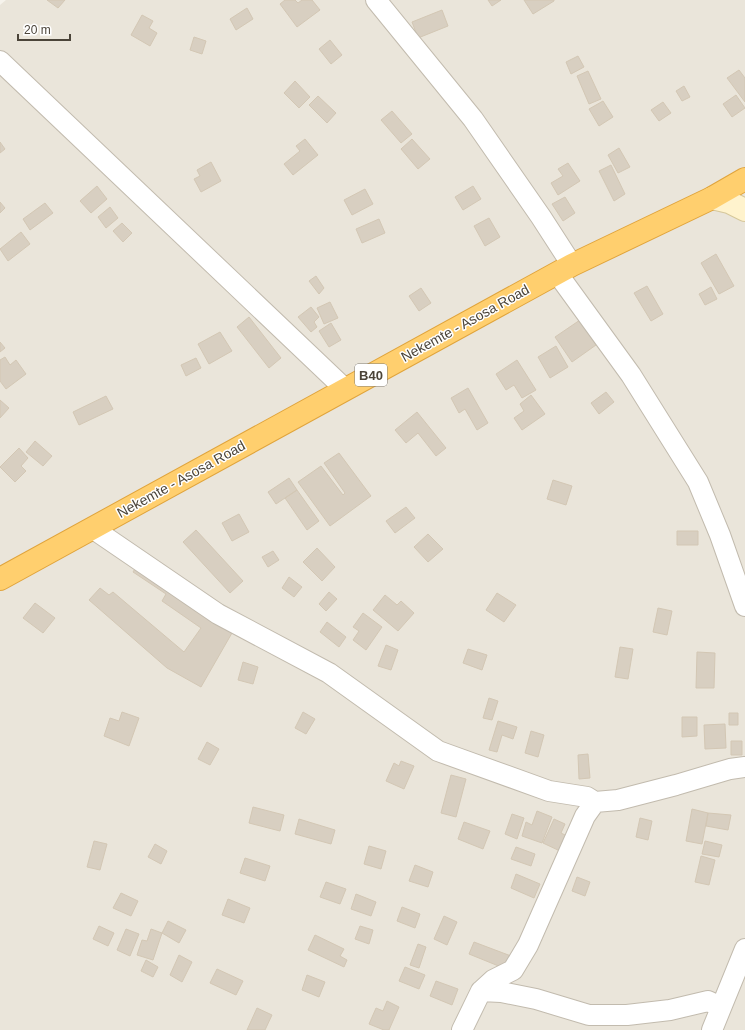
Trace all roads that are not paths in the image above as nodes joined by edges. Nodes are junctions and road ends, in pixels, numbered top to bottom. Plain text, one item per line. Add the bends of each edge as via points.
1 (376, 0) edge
2 (0, 61) edge
3 (745, 179) edge
4 (712, 198) junction
5 (745, 210) edge
6 (564, 269) junction
7 (345, 389) junction
8 (92, 528) junction
9 (0, 579) edge
10 (745, 606) edge
11 (745, 767) edge
12 (595, 802) junction
13 (745, 949) edge
14 (481, 991) junction
15 (722, 1006) junction
16 (462, 1030) edge
17 (712, 1030) edge

1 - 6 street via 473,119 541,217
2 - 7 street
3 - 4 highway, Nekemte - Asosa Road / B40
4 - 5 street via 729,202
4 - 6 highway, Nekemte - Asosa Road / B40
6 - 7 highway, Nekemte - Asosa Road / B40
6 - 10 street via 698,482
7 - 8 highway, Nekemte - Asosa Road / B40
8 - 9 highway, Nekemte - Asosa Road / B40
8 - 12 street via 218,614 329,673 438,751 549,791 587,797
11 - 12 street via 618,800
12 - 14 street via 585,816 528,945 513,970 493,980
13 - 15 street
14 - 15 street via 536,999 588,1015 627,1016 708,1001
14 - 16 street
15 - 17 street

